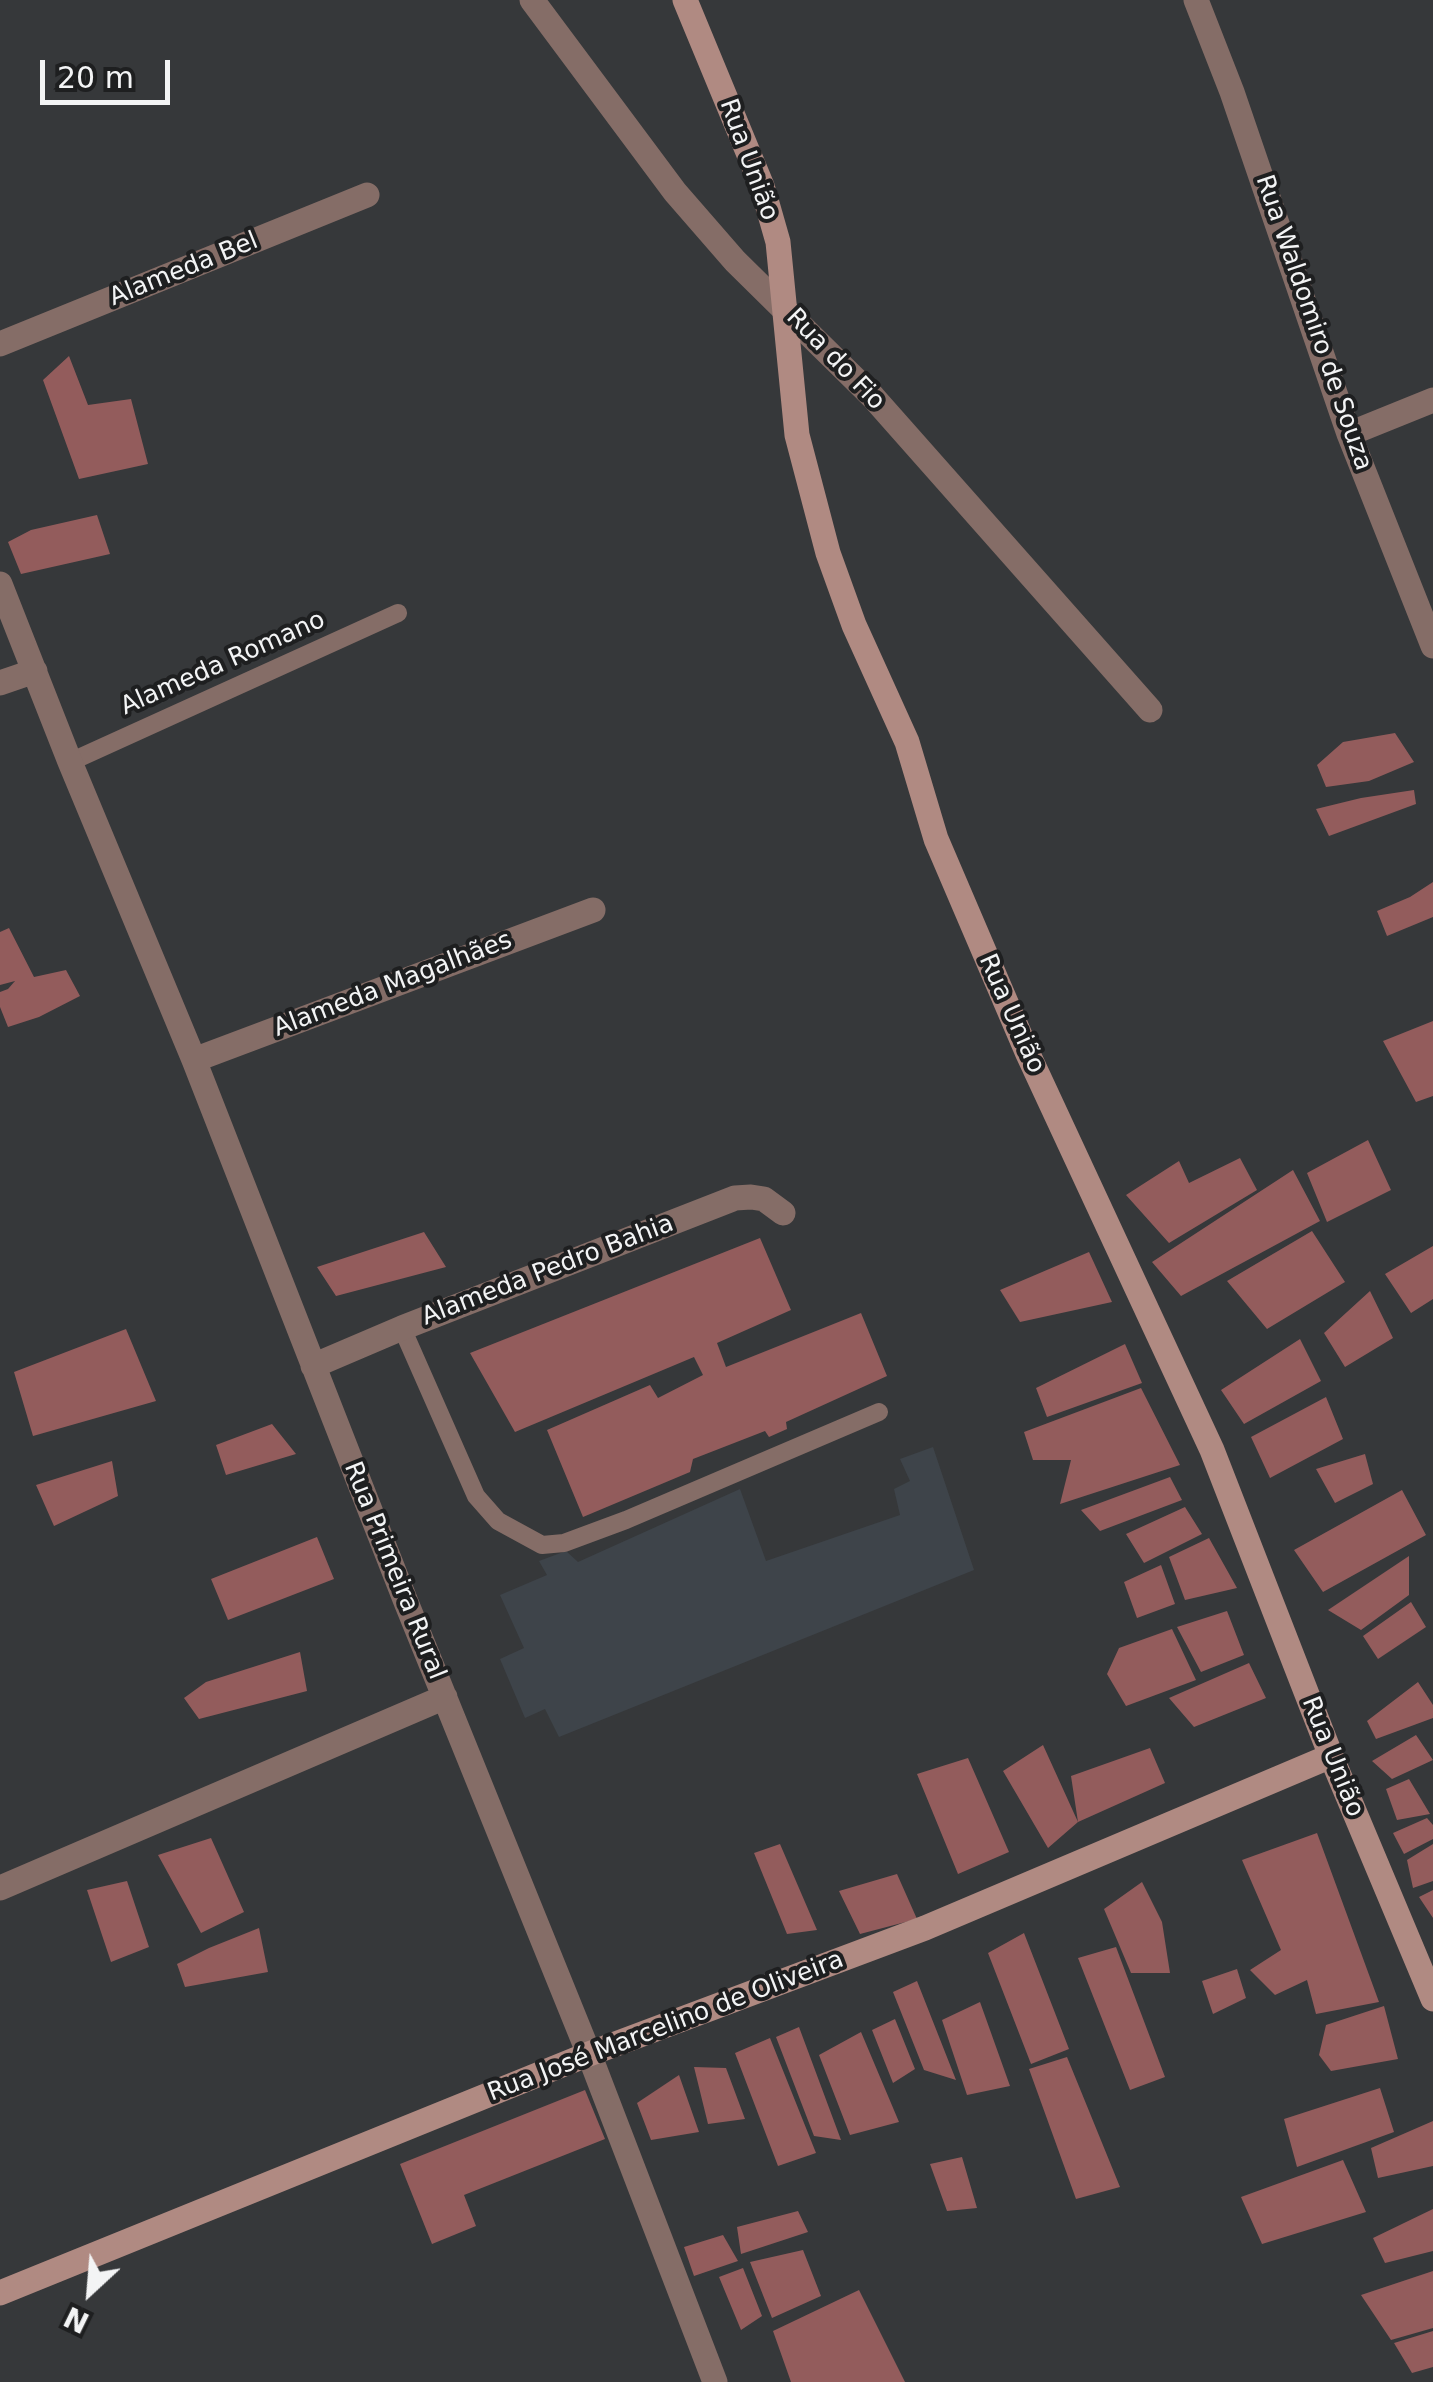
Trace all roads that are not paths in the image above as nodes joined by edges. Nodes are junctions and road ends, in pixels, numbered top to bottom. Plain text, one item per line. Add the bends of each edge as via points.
1 (532, 0) edge
2 (685, 0) edge
3 (1196, 0) edge
4 (367, 196) dead end
5 (785, 309) junction
6 (0, 344) edge
7 (1433, 400) edge
8 (1349, 434) junction
9 (0, 584) edge
10 (398, 613) dead end
11 (1433, 646) edge
12 (35, 671) junction
13 (0, 684) edge
14 (1150, 710) dead end
15 (70, 762) junction
16 (593, 910) dead end
17 (194, 1060) junction
18 (783, 1212) dead end
19 (402, 1328) junction
20 (313, 1366) junction
21 (878, 1412) dead end
22 (445, 1697) junction
23 (1330, 1756) junction
24 (0, 1888) edge
25 (1433, 1999) edge
26 (589, 2054) junction
27 (0, 2293) edge
28 (716, 2382) edge

1 - 5 street, Rua do Fio via 675,192
2 - 5 street, Rua União via 762,186 778,242
3 - 8 street, Rua Waldomiro de Souza
4 - 6 street, Alameda Bel
5 - 14 street, Rua do Fio via 873,398
5 - 23 street, Rua União via 797,435 854,625 907,742 936,839 1028,1054 1212,1450
7 - 8 street
8 - 11 street, Rua Waldomiro de Souza
9 - 12 street, Rua Primeira Rural
10 - 15 lane, Alameda Romano
12 - 13 street
12 - 15 street, Rua Primeira Rural
15 - 17 street, Rua Primeira Rural
16 - 17 street, Alameda Magalhães
17 - 20 street, Rua Primeira Rural
18 - 19 street, Alameda Pedro Bahia via 764,1199 735,1198
19 - 20 street, Alameda Pedro Bahia
19 - 21 lane via 476,1496 498,1521 542,1545 626,1520
20 - 22 street, Rua Primeira Rural
22 - 24 street
22 - 26 street, Rua Primeira Rural
23 - 25 street, Rua União
23 - 26 street, Rua José Marcelino de Oliveira via 925,1928
26 - 27 street, Rua José Marcelino de Oliveira
26 - 28 street, Rua Primeira Rural

